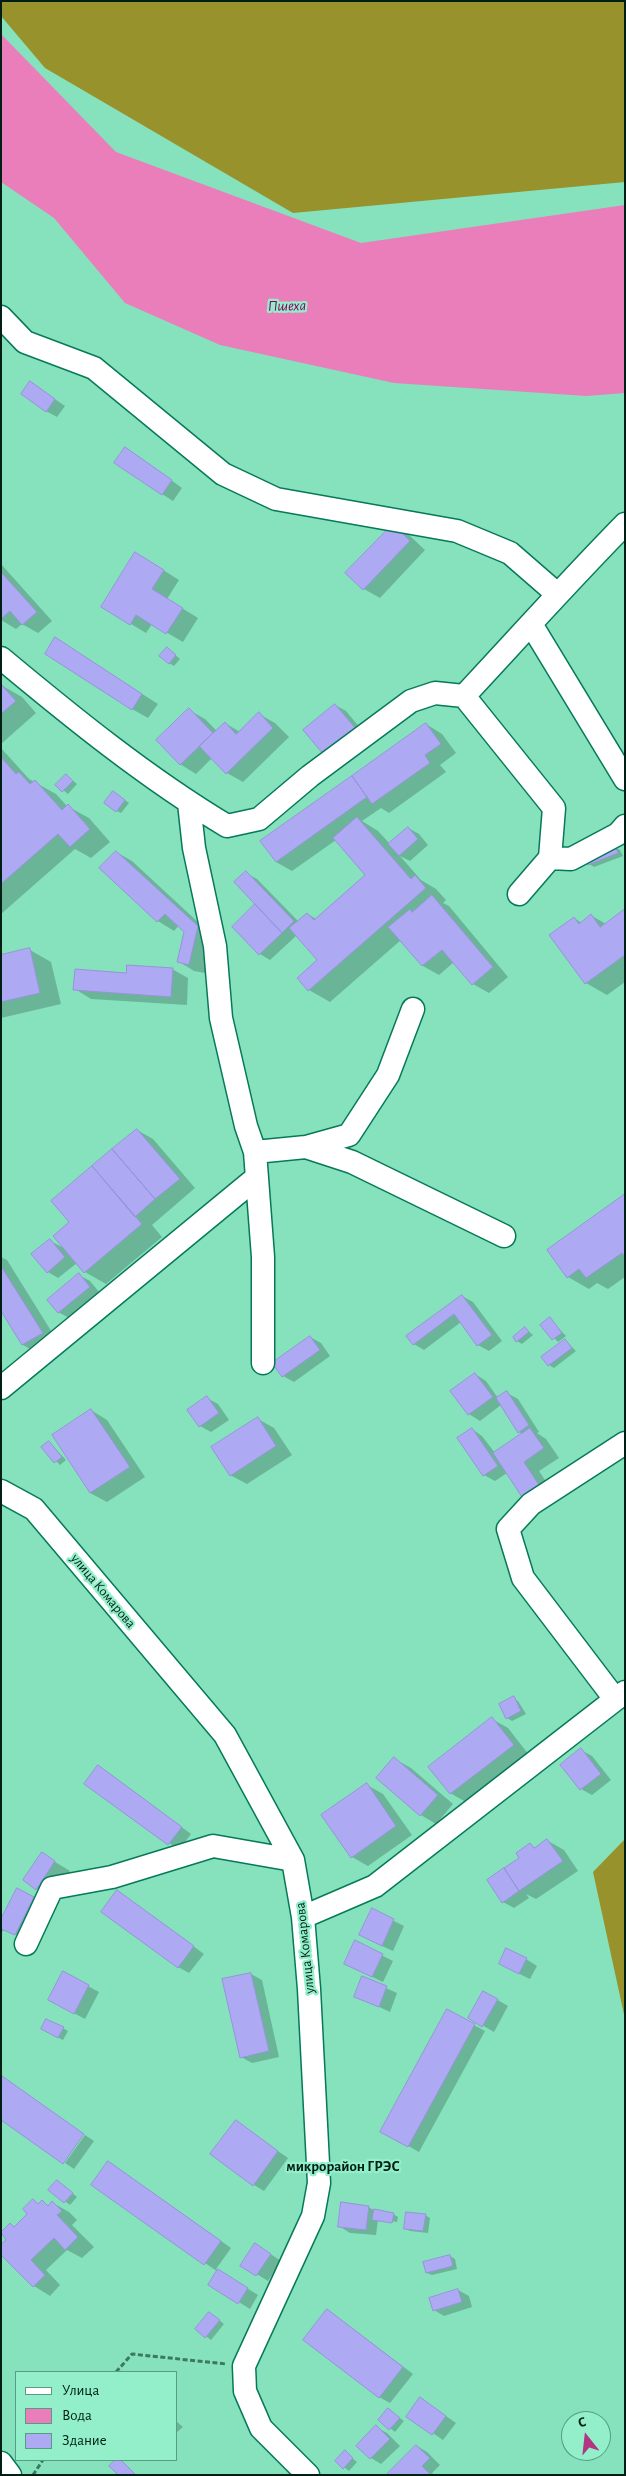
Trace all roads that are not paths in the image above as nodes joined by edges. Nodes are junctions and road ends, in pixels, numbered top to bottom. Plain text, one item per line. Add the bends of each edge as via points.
1 (1, 317) edge
2 (625, 524) edge
3 (556, 594) junction
4 (531, 624) junction
5 (1, 658) edge
6 (464, 696) junction
7 (625, 779) edge
8 (189, 803) junction
9 (625, 826) edge
10 (550, 858) junction
11 (519, 894) dead end
12 (413, 1010) dead end
13 (306, 1147) junction
14 (255, 1152) junction
15 (256, 1178) junction
16 (504, 1236) dead end
17 (263, 1363) dead end
18 (1, 1388) edge
19 (625, 1443) edge
20 (1, 1491) edge
21 (620, 1695) edge
22 (293, 1860) junction
23 (303, 1917) junction
24 (26, 1944) dead end
25 (1, 2463) edge
26 (10, 2475) edge
27 (308, 2475) edge

1 - 3 street via 25,342 94,368 223,474 276,499 457,531 510,553
2 - 3 street
3 - 4 street
4 - 6 street
4 - 7 street
5 - 8 street via 83,726
6 - 8 street via 435,694 411,702 259,818 227,826
6 - 10 street via 554,808
8 - 14 street via 194,848 215,946 220,1018
9 - 10 street via 618,834 571,859
10 - 11 street
12 - 13 street via 388,1075 349,1135
13 - 14 street
13 - 16 street via 352,1162
14 - 15 street
15 - 17 street via 263,1257
15 - 18 street
19 - 21 street via 531,1504 508,1529 523,1578
20 - 22 street, улица Комарова via 34,1509 225,1735
21 - 23 street via 375,1886
22 - 23 street, улица Комарова
22 - 24 street via 213,1846 112,1877 52,1888
23 - 27 street, улица Комарова via 319,2183 313,2216 244,2366 244,2391 261,2428
25 - 26 street

